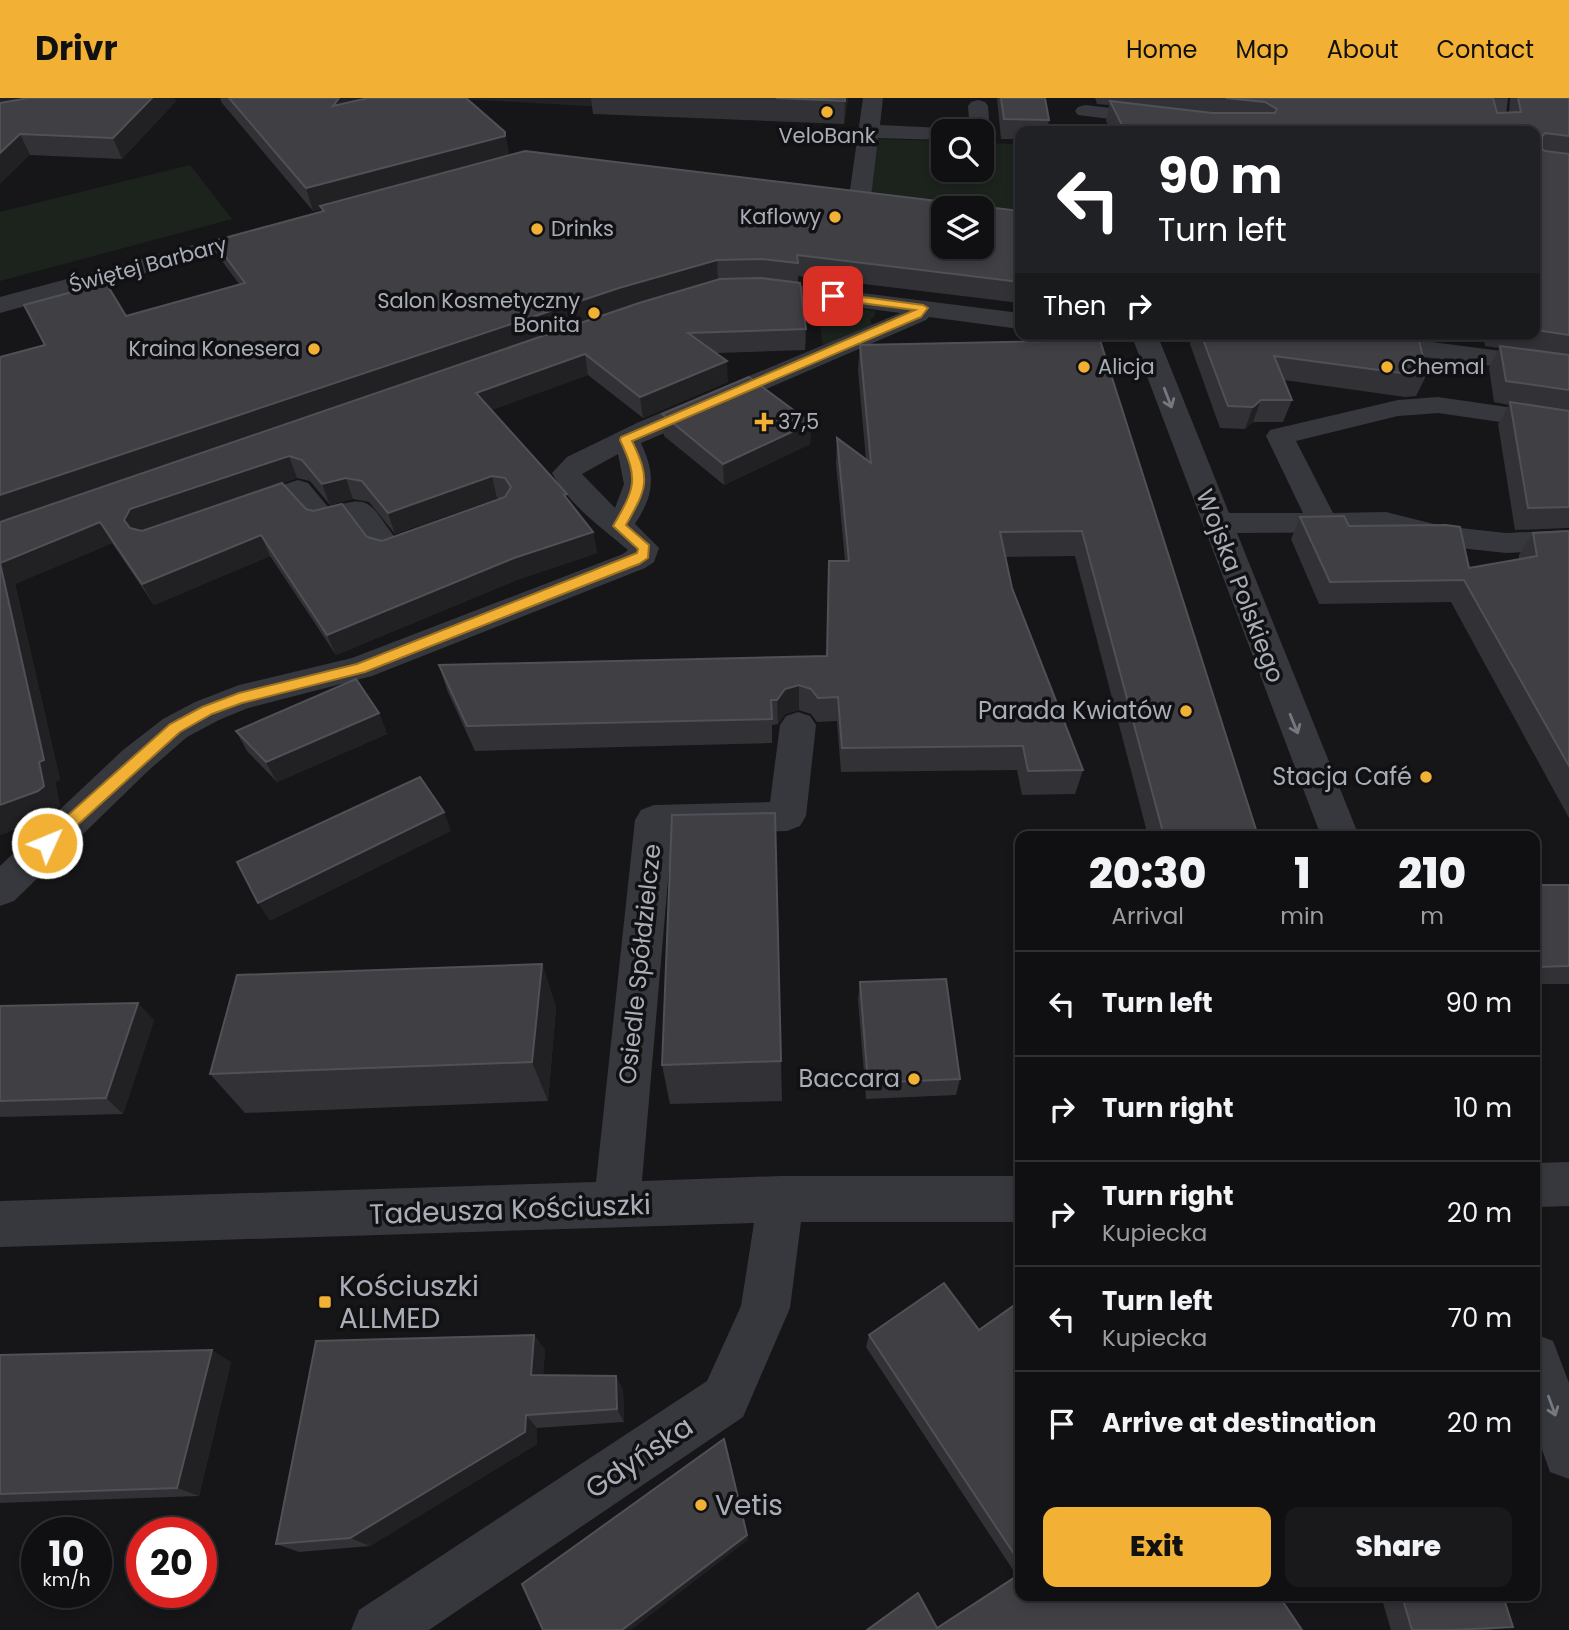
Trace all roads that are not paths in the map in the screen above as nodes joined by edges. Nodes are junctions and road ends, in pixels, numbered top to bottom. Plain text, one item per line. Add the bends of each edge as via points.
1 (873, 98) edge
2 (1498, 98) edge
3 (978, 106) dead end
4 (1085, 114) edge
5 (979, 119) edge
6 (1208, 126) edge
7 (1499, 126) edge
8 (869, 131) junction
9 (931, 134) edge
10 (833, 194) edge
11 (860, 197) junction
12 (888, 200) edge
13 (290, 226) edge
14 (719, 290) edge
15 (0, 305) edge
16 (923, 308) junction
17 (1015, 320) edge
18 (1146, 340) edge
19 (1395, 340) edge
20 (1438, 343) edge
21 (1569, 368) edge
22 (1569, 424) edge
23 (626, 440) junction
24 (231, 478) edge
25 (250, 506) junction
26 (214, 519) edge
27 (1216, 523) junction
28 (1323, 523) junction
29 (620, 526) junction
30 (449, 527) edge
31 (1569, 540) edge
32 (798, 726) dead end
33 (1338, 831) edge
34 (0, 890) edge
35 (1569, 1184) edge
36 (1540, 1185) edge
37 (780, 1199) junction
38 (1015, 1199) edge
39 (617, 1205) junction
40 (0, 1224) edge
41 (1540, 1373) edge
42 (1569, 1453) edge
43 (379, 1630) edge

1 - 8 street
2 - 7 street
3 - 5 street
4 - 6 street
8 - 9 street
8 - 11 street
10 - 11 street
11 - 12 street
13 - 15 street, Świętej Barbary
14 - 16 street via 783,290
16 - 17 street
16 - 23 street via 917,315
18 -> 27 street, Wojska Polskiego
19 - 20 street
20 - 21 street
22 - 28 street via 1438,405 1398,408 1280,436
23 - 29 street via 638,466 639,483
23 - 29 street via 577,463 568,473
24 - 25 street
25 - 26 street
25 - 30 street via 298,489 323,521 357,509 388,550
27 - 28 street
27 -> 33 street, Wojska Polskiego
28 - 31 street via 1387,522 1442,536 1506,543
29 - 34 street via 644,548 634,561 360,668 239,698 175,728
32 - 39 street, Osiedle Spółdzielcze via 787,816 654,820
35 - 36 street
37 - 38 street, Tadeusza Kościuszki
37 - 39 street, Tadeusza Kościuszki
37 - 43 street, Gdyńska via 765,1308 725,1399
39 - 40 street, Tadeusza Kościuszki
41 -> 42 street

